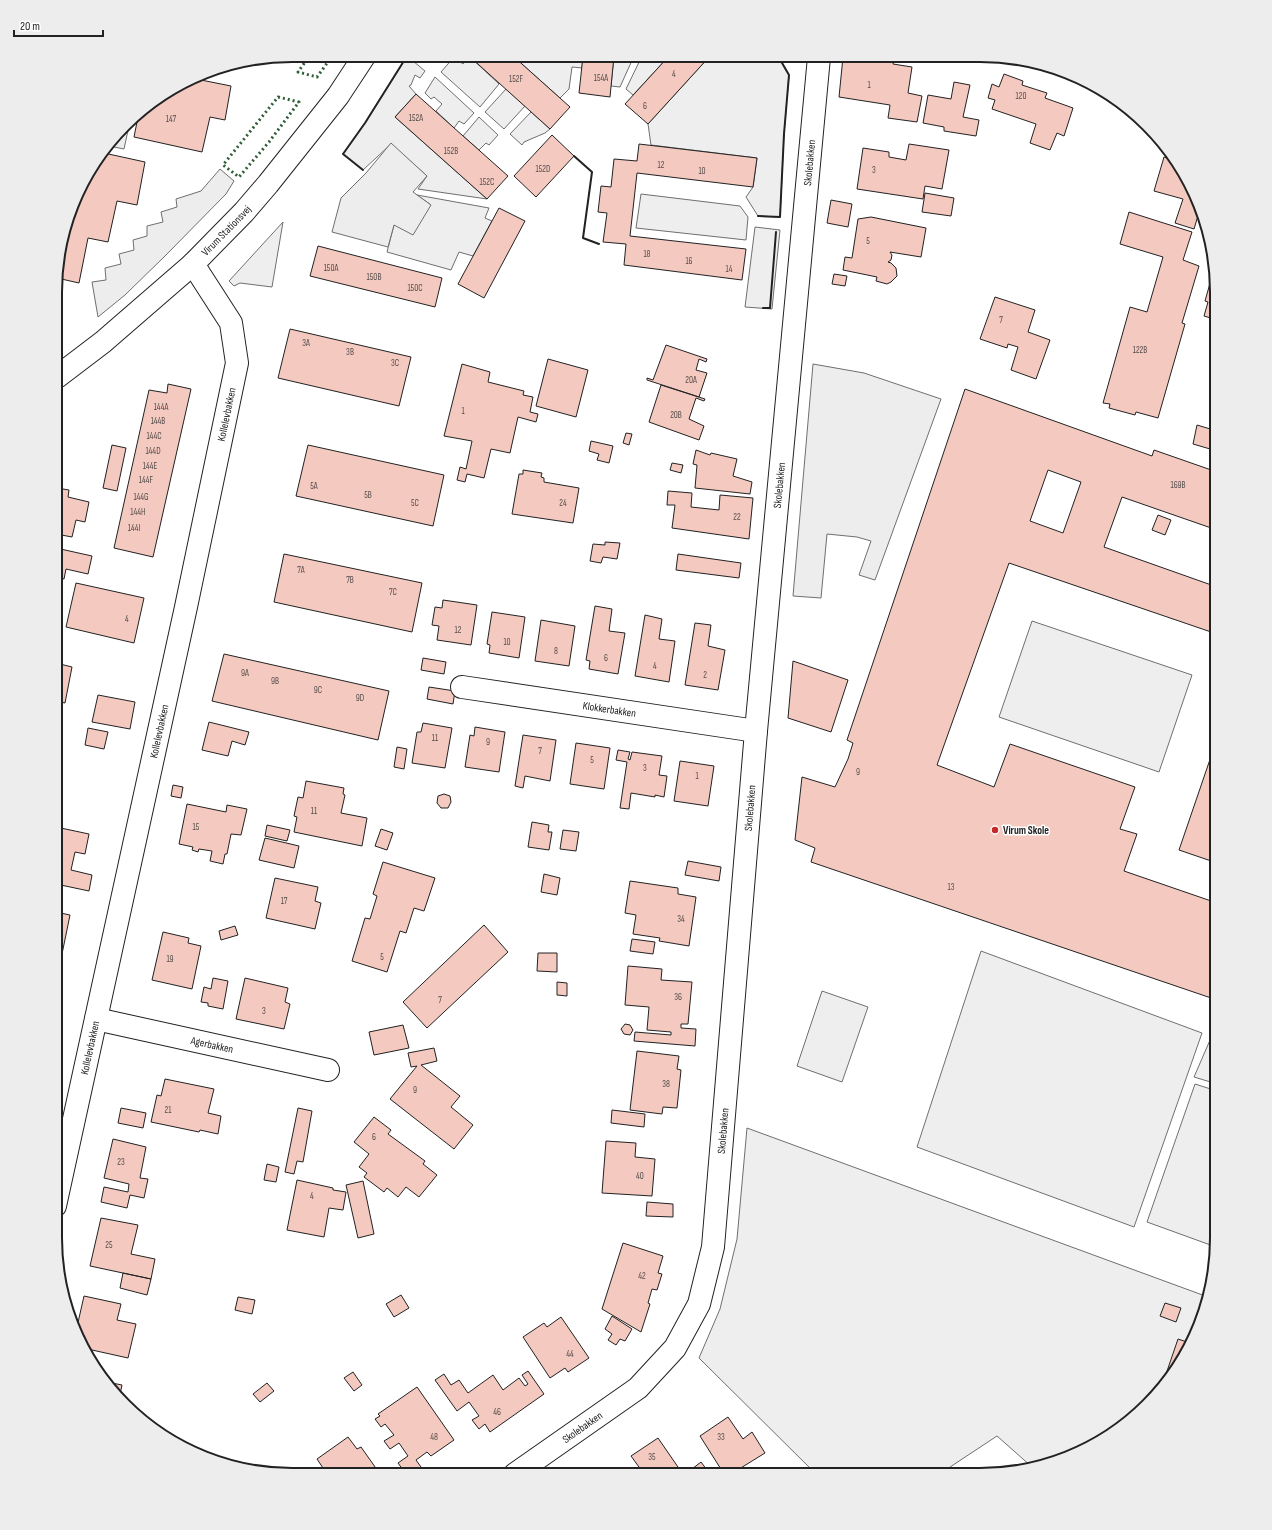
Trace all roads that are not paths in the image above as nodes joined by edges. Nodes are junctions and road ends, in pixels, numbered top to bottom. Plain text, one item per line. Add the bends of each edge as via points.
1 (360, 62) edge
2 (818, 62) edge
3 (193, 264) junction
4 (62, 373) edge
5 (462, 687) dead end
6 (756, 731) junction
7 (96, 1019) junction
8 (328, 1070) dead end
9 (62, 1174) edge
10 (524, 1468) edge

1 - 3 street, Virum Stationsvej via 338,96 268,184
2 - 6 street, Skolebakken
3 - 4 street, Virum Stationsvej via 103,342
3 - 7 street, Kollelevbakken via 231,323 237,362
5 - 6 street, Klokkerbakken
6 - 10 street, Skolebakken via 712,1247 699,1304 675,1348 638,1388
7 - 8 street, Agerbakken
7 - 9 street, Kollelevbakken

